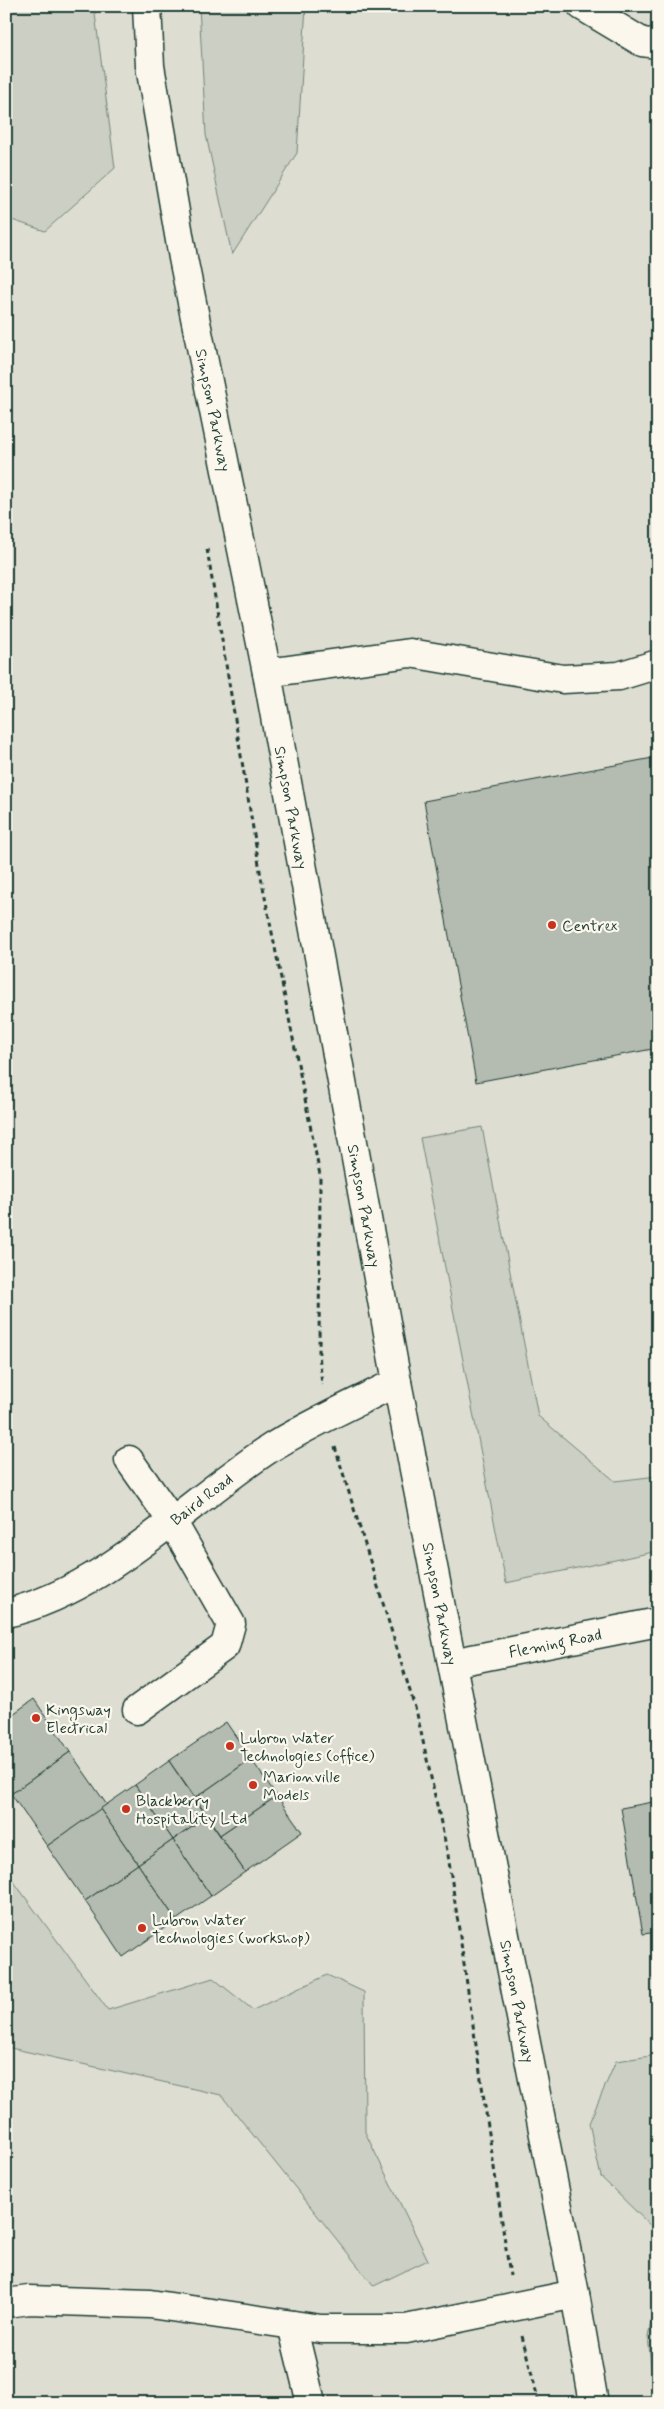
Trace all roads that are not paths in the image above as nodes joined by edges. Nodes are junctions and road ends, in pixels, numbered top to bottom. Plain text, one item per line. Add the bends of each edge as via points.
1 (147, 6) edge
2 (582, 6) edge
3 (658, 44) edge
4 (658, 664) edge
5 (267, 673) junction
6 (397, 1382) junction
7 (130, 1460) dead end
8 (172, 1521) junction
9 (6, 1613) edge
10 (658, 1622) edge
11 (452, 1662) junction
12 (137, 1710) dead end
13 (575, 2294) junction
14 (6, 2303) edge
15 (292, 2325) junction
16 (311, 2403) edge
17 (594, 2403) edge

1 - 5 main road, Simpson Parkway via 150,66 183,258
2 - 3 main road via 642,42
4 - 5 main road via 619,676 563,679 410,653
5 - 6 main road, Simpson Parkway
6 - 8 main road, Baird Road via 273,1447
6 - 11 main road, Simpson Parkway
7 - 8 main road
8 - 9 main road, Baird Road via 113,1565 33,1607
8 - 12 main road via 231,1624 225,1646
10 - 11 main road, Fleming Road
11 - 13 main road, Simpson Parkway
13 - 15 main road via 406,2329 321,2329
13 - 17 main road, Simpson Parkway
14 - 15 main road via 29,2300 150,2304
15 - 16 main road

